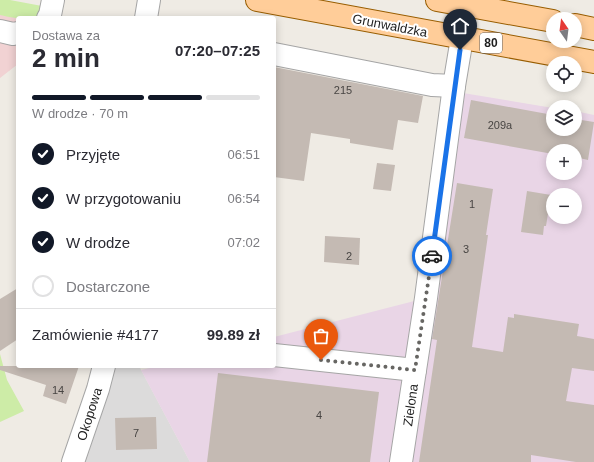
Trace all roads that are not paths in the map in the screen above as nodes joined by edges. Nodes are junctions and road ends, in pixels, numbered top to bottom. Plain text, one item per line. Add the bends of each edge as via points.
1 (53, 0) edge
2 (149, 0) edge
3 (257, 0) edge
4 (437, 0) edge
5 (49, 16) edge
6 (146, 16) edge
7 (546, 20) edge
8 (582, 27) edge
9 (594, 29) edge
10 (0, 32) edge
11 (16, 33) edge
12 (462, 38) junction
13 (276, 54) edge
14 (594, 62) edge
15 (454, 86) junction
16 (276, 355) edge
17 (103, 368) edge
18 (415, 370) junction
19 (73, 462) edge
20 (401, 462) edge

1 - 5 street
2 - 6 street
3 - 12 main road, Grunwaldzka / 80
4 - 7 main road
8 - 9 main road
10 - 11 street
12 - 14 main road, Grunwaldzka / 80
12 - 15 street, Zielona
13 - 15 street via 432,85
15 - 18 street, Zielona
16 - 18 street
17 - 19 street, Okopowa
18 - 20 street, Zielona

